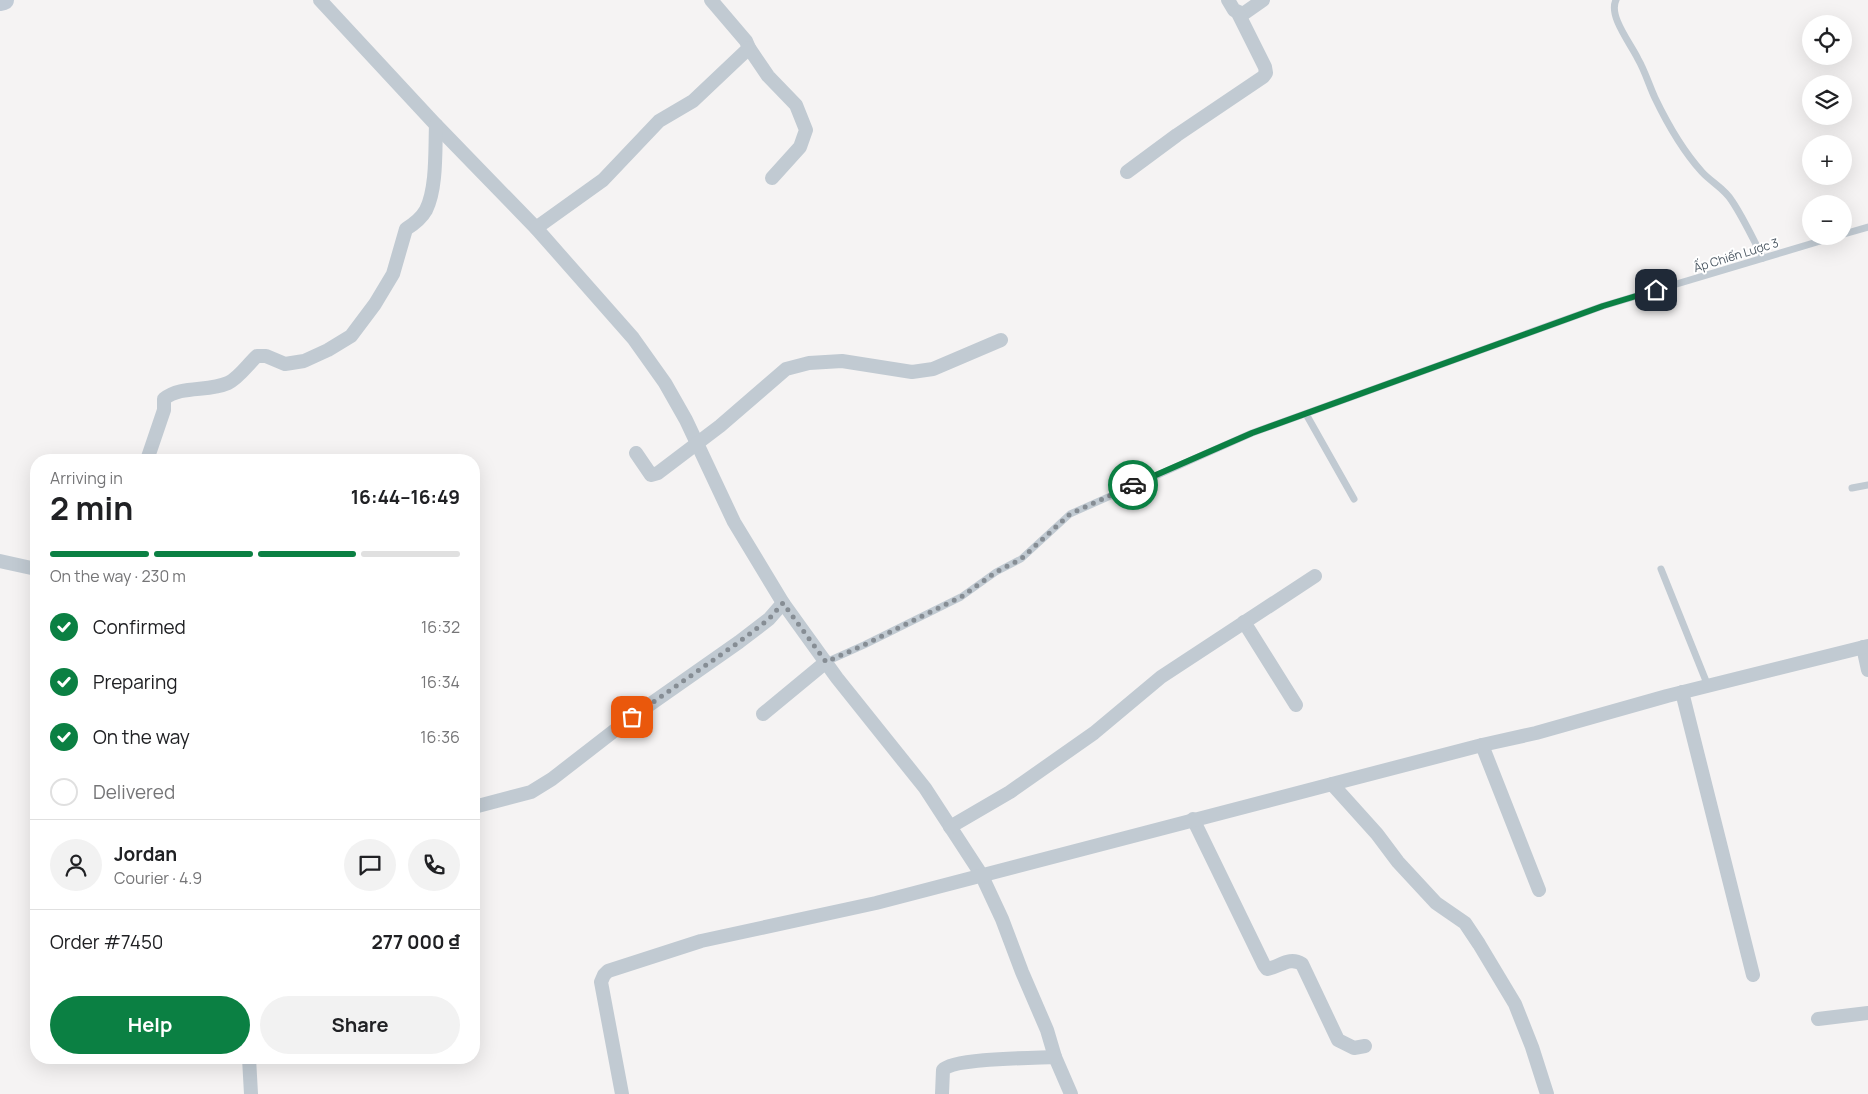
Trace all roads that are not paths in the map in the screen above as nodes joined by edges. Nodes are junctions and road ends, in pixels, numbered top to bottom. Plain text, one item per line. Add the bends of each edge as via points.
1 (320, 0) edge
2 (711, 0) edge
3 (1228, 0) edge
4 (1263, 0) edge
5 (1616, 0) edge
6 (1238, 13) junction
7 (749, 48) junction
8 (436, 126) junction
9 (1127, 172) dead end
10 (772, 178) dead end
11 (1868, 227) edge
12 (536, 228) junction
13 (1852, 232) edge
14 (1807, 245) edge
15 (1763, 258) junction
16 (1001, 340) dead end
17 (1306, 414) junction
18 (696, 442) junction
19 (636, 453) dead end
20 (150, 454) edge
21 (1868, 485) edge
22 (1852, 488) dead end
23 (1354, 499) dead end
24 (0, 560) edge
25 (30, 568) edge
26 (1661, 569) dead end
27 (1315, 576) dead end
28 (783, 603) junction
29 (1244, 622) junction
30 (1866, 646) edge
31 (826, 662) junction
32 (1868, 670) edge
33 (1708, 686) junction
34 (1682, 692) junction
35 (1296, 705) dead end
36 (763, 714) dead end
37 (1482, 744) junction
38 (1332, 784) junction
39 (480, 805) edge
40 (1193, 819) junction
41 (950, 827) junction
42 (981, 874) junction
43 (1539, 890) dead end
44 (1753, 975) dead end
45 (1868, 1013) edge
46 (1818, 1019) dead end
47 (1365, 1046) dead end
48 (1055, 1057) junction
49 (249, 1064) edge
50 (251, 1094) edge
51 (622, 1094) edge
52 (942, 1094) edge
53 (1071, 1094) edge
54 (1547, 1094) edge

1 - 8 street
2 - 7 street
3 - 6 street
4 - 6 street via 1243,14
5 - 15 lane via 1619,24 1677,136 1702,172 1732,200
6 - 9 street via 1266,73
7 - 10 street via 768,76 796,105 806,130 800,146
7 - 12 street via 693,101 659,121 602,180
8 - 12 street
8 - 20 street via 431,197 426,211 406,229 393,274 376,304 351,336 328,350 286,364 266,356 256,356 230,382 213,388 171,393 164,399 164,410
11 - 13 lane
12 - 18 street via 633,338 665,384
14 - 15 lane, Ấp Chiến Lược 3
15 - 17 lane, Ấp Chiến Lược 3 via 1603,306
16 - 18 street via 933,369 912,372 842,361 809,362 786,369 720,426
17 - 23 lane
17 - 31 lane, Ấp Chiến Lược 3 via 1252,433 1070,514 1021,559 961,597
18 - 19 street via 658,473 651,475
18 - 28 street via 734,522
21 - 22 lane
24 - 25 street
26 - 33 lane
27 - 29 street
28 - 31 street
28 - 39 street via 769,619 739,642 632,717 552,779 531,792
29 - 35 street
29 - 41 street via 1160,677 1094,733 1010,792
30 - 32 street
30 - 33 street
31 - 36 street
31 - 41 street via 925,788
33 - 34 street
34 - 37 street via 1536,733
34 - 44 street
37 - 38 street
37 - 43 street
38 - 40 street
38 - 54 street via 1436,902 1465,923 1515,1004
40 - 42 street
40 - 47 street via 1267,969 1290,960 1302,964 1338,1040 1354,1048
41 - 42 street
42 - 48 street via 1048,1030
42 - 51 street via 876,903 701,941 608,971 601,982
45 - 46 street
48 - 52 street via 985,1060 949,1066 943,1070
48 - 53 street
49 - 50 street

